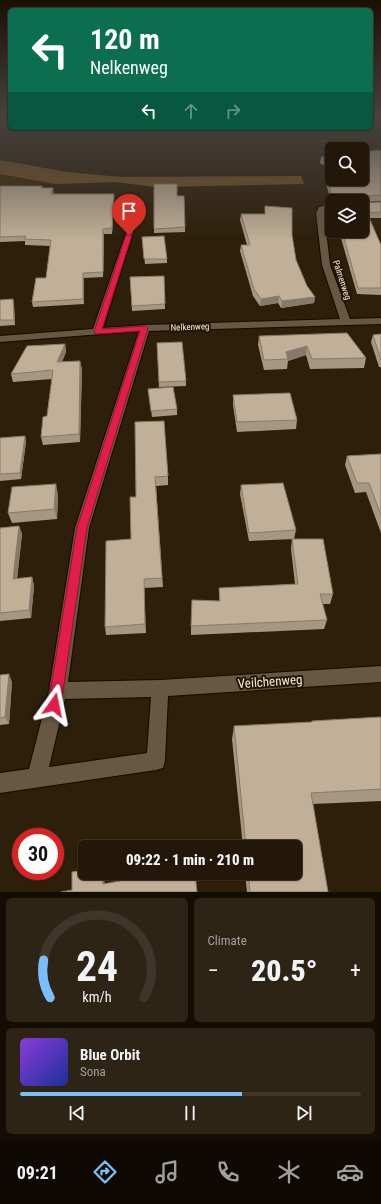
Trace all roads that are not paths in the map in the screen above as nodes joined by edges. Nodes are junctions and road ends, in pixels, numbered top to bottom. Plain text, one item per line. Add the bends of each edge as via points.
1 (138, 207) dead end
2 (325, 207) edge
3 (381, 321) edge
4 (346, 322) junction
5 (145, 328) junction
6 (97, 332) junction
7 (0, 339) edge
8 (381, 674) edge
9 (160, 688) junction
10 (58, 691) junction
11 (37, 777) junction
12 (0, 783) edge

1 - 6 street
2 - 4 street, Palmenweg via 321,208 320,213 326,265
3 - 4 street, Nelkenweg
4 - 5 street, Nelkenweg
5 - 6 street, Nelkenweg
5 - 10 street via 82,528
6 - 7 street, Nelkenweg
8 - 9 street, Veilchenweg
9 - 10 street, Veilchenweg
9 - 11 street via 156,762
10 - 11 street
11 - 12 street

